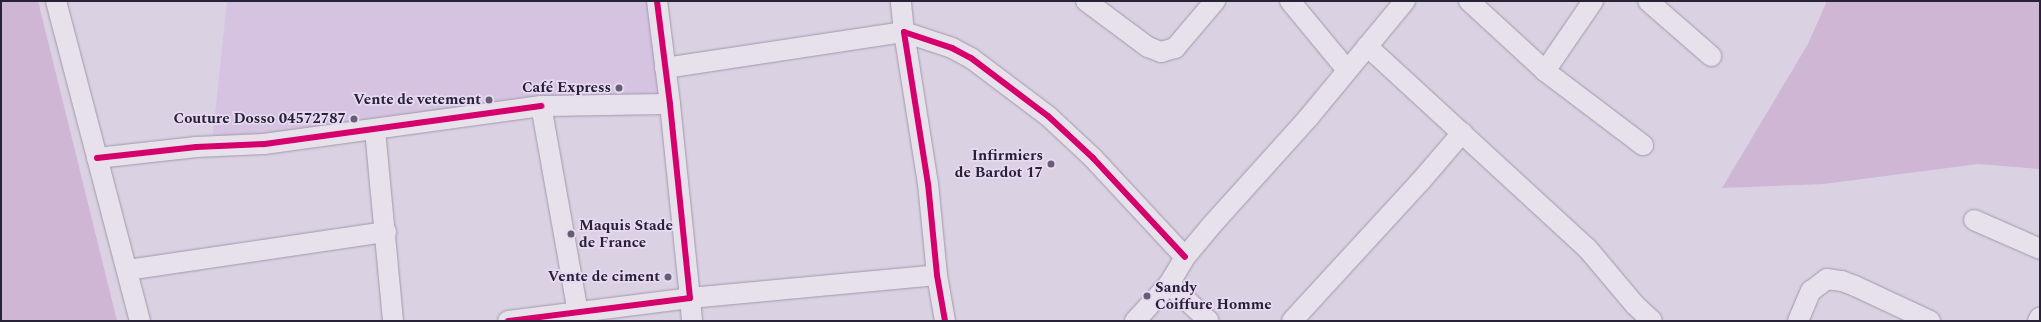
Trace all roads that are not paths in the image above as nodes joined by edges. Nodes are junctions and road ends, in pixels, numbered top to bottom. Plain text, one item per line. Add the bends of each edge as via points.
1 (56, 1) edge
2 (657, 1) edge
3 (901, 1) edge
4 (1086, 1) edge
5 (1215, 1) edge
6 (1290, 1) edge
7 (1405, 1) edge
8 (1469, 1) edge
9 (1593, 1) edge
10 (1648, 1) edge
11 (904, 32) junction
12 (1367, 46) junction
13 (1711, 56) dead end
14 (665, 68) junction
15 (1347, 70) junction
16 (1545, 71) junction
17 (670, 104) junction
18 (541, 106) junction
19 (375, 130) junction
20 (1462, 133) junction
21 (1643, 145) dead end
22 (97, 158) junction
23 (1974, 220) dead end
24 (386, 232) junction
25 (2040, 249) edge
26 (1185, 257) junction
27 (128, 270) junction
28 (937, 275) junction
29 (1169, 284) junction
30 (690, 298) junction
31 (578, 313) junction
32 (2040, 317) edge
33 (140, 321) edge
34 (394, 321) edge
35 (508, 321) edge
36 (692, 321) edge
37 (945, 321) edge
38 (1135, 321) edge
39 (1209, 321) edge
40 (1292, 321) edge
41 (1652, 321) edge
42 (1798, 321) edge
43 (1930, 321) edge
44 (2038, 321) edge

1 - 22 street
2 - 14 street
3 - 11 street
4 - 5 street via 1148,47 1161,52 1174,48
6 - 15 street
7 - 12 street
8 - 16 street
9 - 16 street
10 - 13 street
11 - 14 street
11 - 26 street via 952,48 971,58 1048,116 1093,158
11 - 28 street via 928,184
12 - 15 street
12 - 20 street
14 - 17 street
15 - 26 street via 1309,117
16 - 21 street
17 - 18 street
17 - 30 street
18 - 19 street
18 - 31 street
19 - 22 street via 264,144 196,147
19 - 24 street
20 - 40 street
20 - 41 street via 1587,248
22 - 27 street
23 - 25 street
24 - 27 street
24 - 34 street
26 - 29 street
27 - 33 street
28 - 30 street
28 - 37 street
29 - 38 street
29 - 39 street
30 - 31 street
30 - 36 street
31 - 35 street
32 - 44 street
42 - 43 street via 1811,291 1827,279 1855,286

